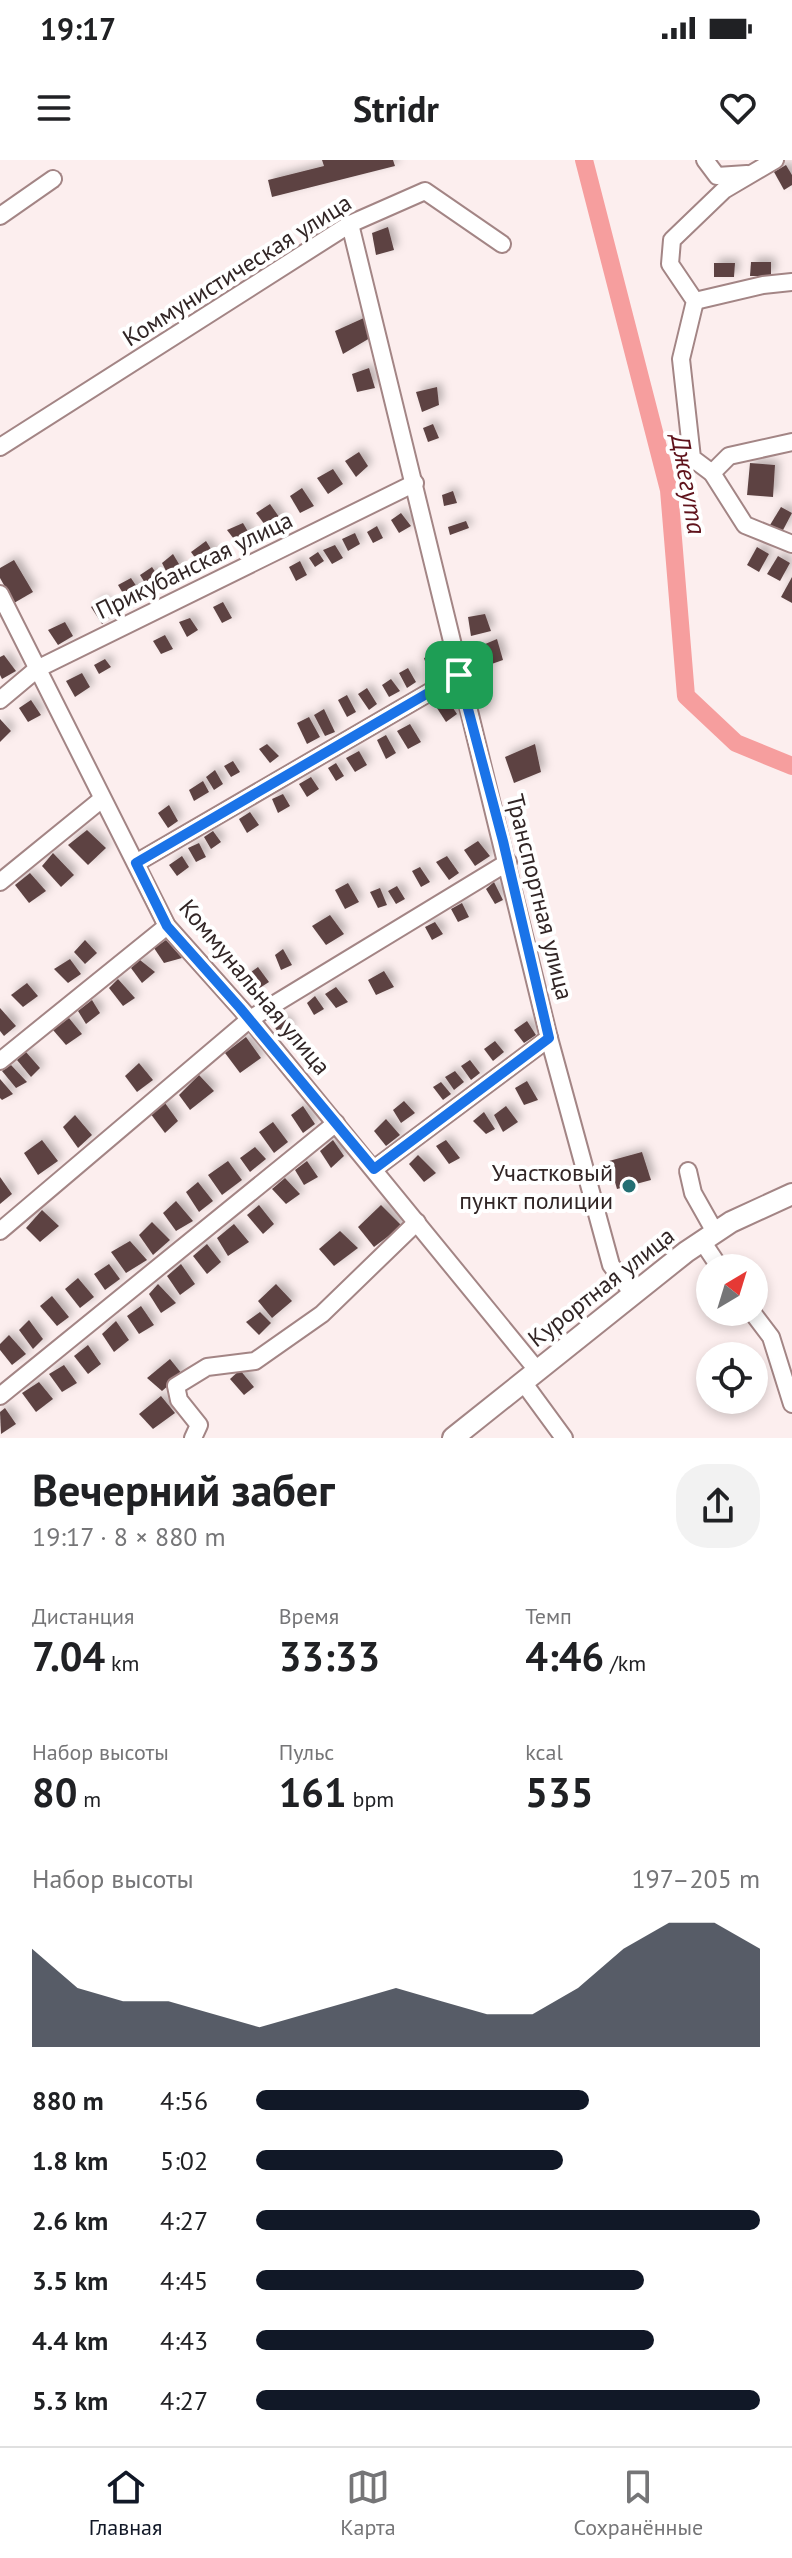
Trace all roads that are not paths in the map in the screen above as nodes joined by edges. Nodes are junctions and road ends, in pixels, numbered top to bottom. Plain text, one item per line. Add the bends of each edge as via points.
1 (705, 160) edge
2 (775, 160) edge
3 (751, 174) junction
4 (53, 179) dead end
5 (0, 216) edge
6 (350, 224) junction
7 (502, 244) dead end
8 (792, 282) edge
9 (695, 301) junction
10 (792, 442) edge
11 (0, 447) edge
12 (712, 473) junction
13 (415, 483) junction
14 (792, 544) edge
15 (0, 594) edge
16 (37, 669) junction
17 (459, 675) junction
18 (0, 700) edge
19 (102, 799) junction
20 (508, 862) junction
21 (136, 863) junction
22 (0, 882) edge
23 (167, 926) junction
24 (250, 1019) junction
25 (549, 1038) junction
26 (0, 1061) edge
27 (336, 1123) junction
28 (374, 1169) junction
29 (688, 1171) dead end
30 (792, 1194) edge
31 (417, 1222) junction
32 (0, 1231) edge
33 (708, 1237) junction
34 (715, 1254) edge
35 (633, 1294) junction
36 (763, 1326) edge
37 (530, 1376) junction
38 (0, 1396) edge
39 (792, 1404) edge
40 (193, 1438) edge
41 (453, 1438) edge
42 (564, 1438) edge

1 - 3 street via 717,176
2 - 3 street
3 - 9 street via 724,190 672,240 670,264
4 - 5 street
6 - 7 street, Коммунистическая улица via 425,191
6 - 11 street, Коммунистическая улица
6 - 13 street, Транспортная улица
8 - 9 street
9 - 12 street via 681,359 692,458
10 - 12 street via 729,456
12 - 14 street via 745,525
13 - 16 street, Прикубанская улица
13 - 17 street, Транспортная улица
15 - 16 street, Коммунальная улица
16 - 18 street, Прикубанская улица
16 - 19 street, Коммунальная улица
17 - 20 street, Транспортная улица
17 - 21 street
19 - 21 street, Коммунальная улица
19 - 22 street
20 - 24 street
20 - 25 street, Транспортная улица
21 - 23 street, Коммунальная улица
23 - 24 street, Коммунальная улица
23 - 26 street
24 - 27 street, Коммунальная улица
24 - 32 street
25 - 28 street
25 - 35 street, Транспортная улица via 611,1265
27 - 28 street, Коммунальная улица
27 - 38 street
28 - 31 street, Коммунальная улица
29 - 33 street
30 - 33 main road, Курортная улица
31 - 37 street, Коммунальная улица
31 - 40 street via 322,1314 255,1361 207,1367 176,1386 179,1400 199,1425
33 - 34 street
33 - 35 main road, Курортная улица
35 - 37 main road, Курортная улица
36 - 39 street
37 - 41 main road, Курортная улица
37 - 42 street, Коммунальная улица

